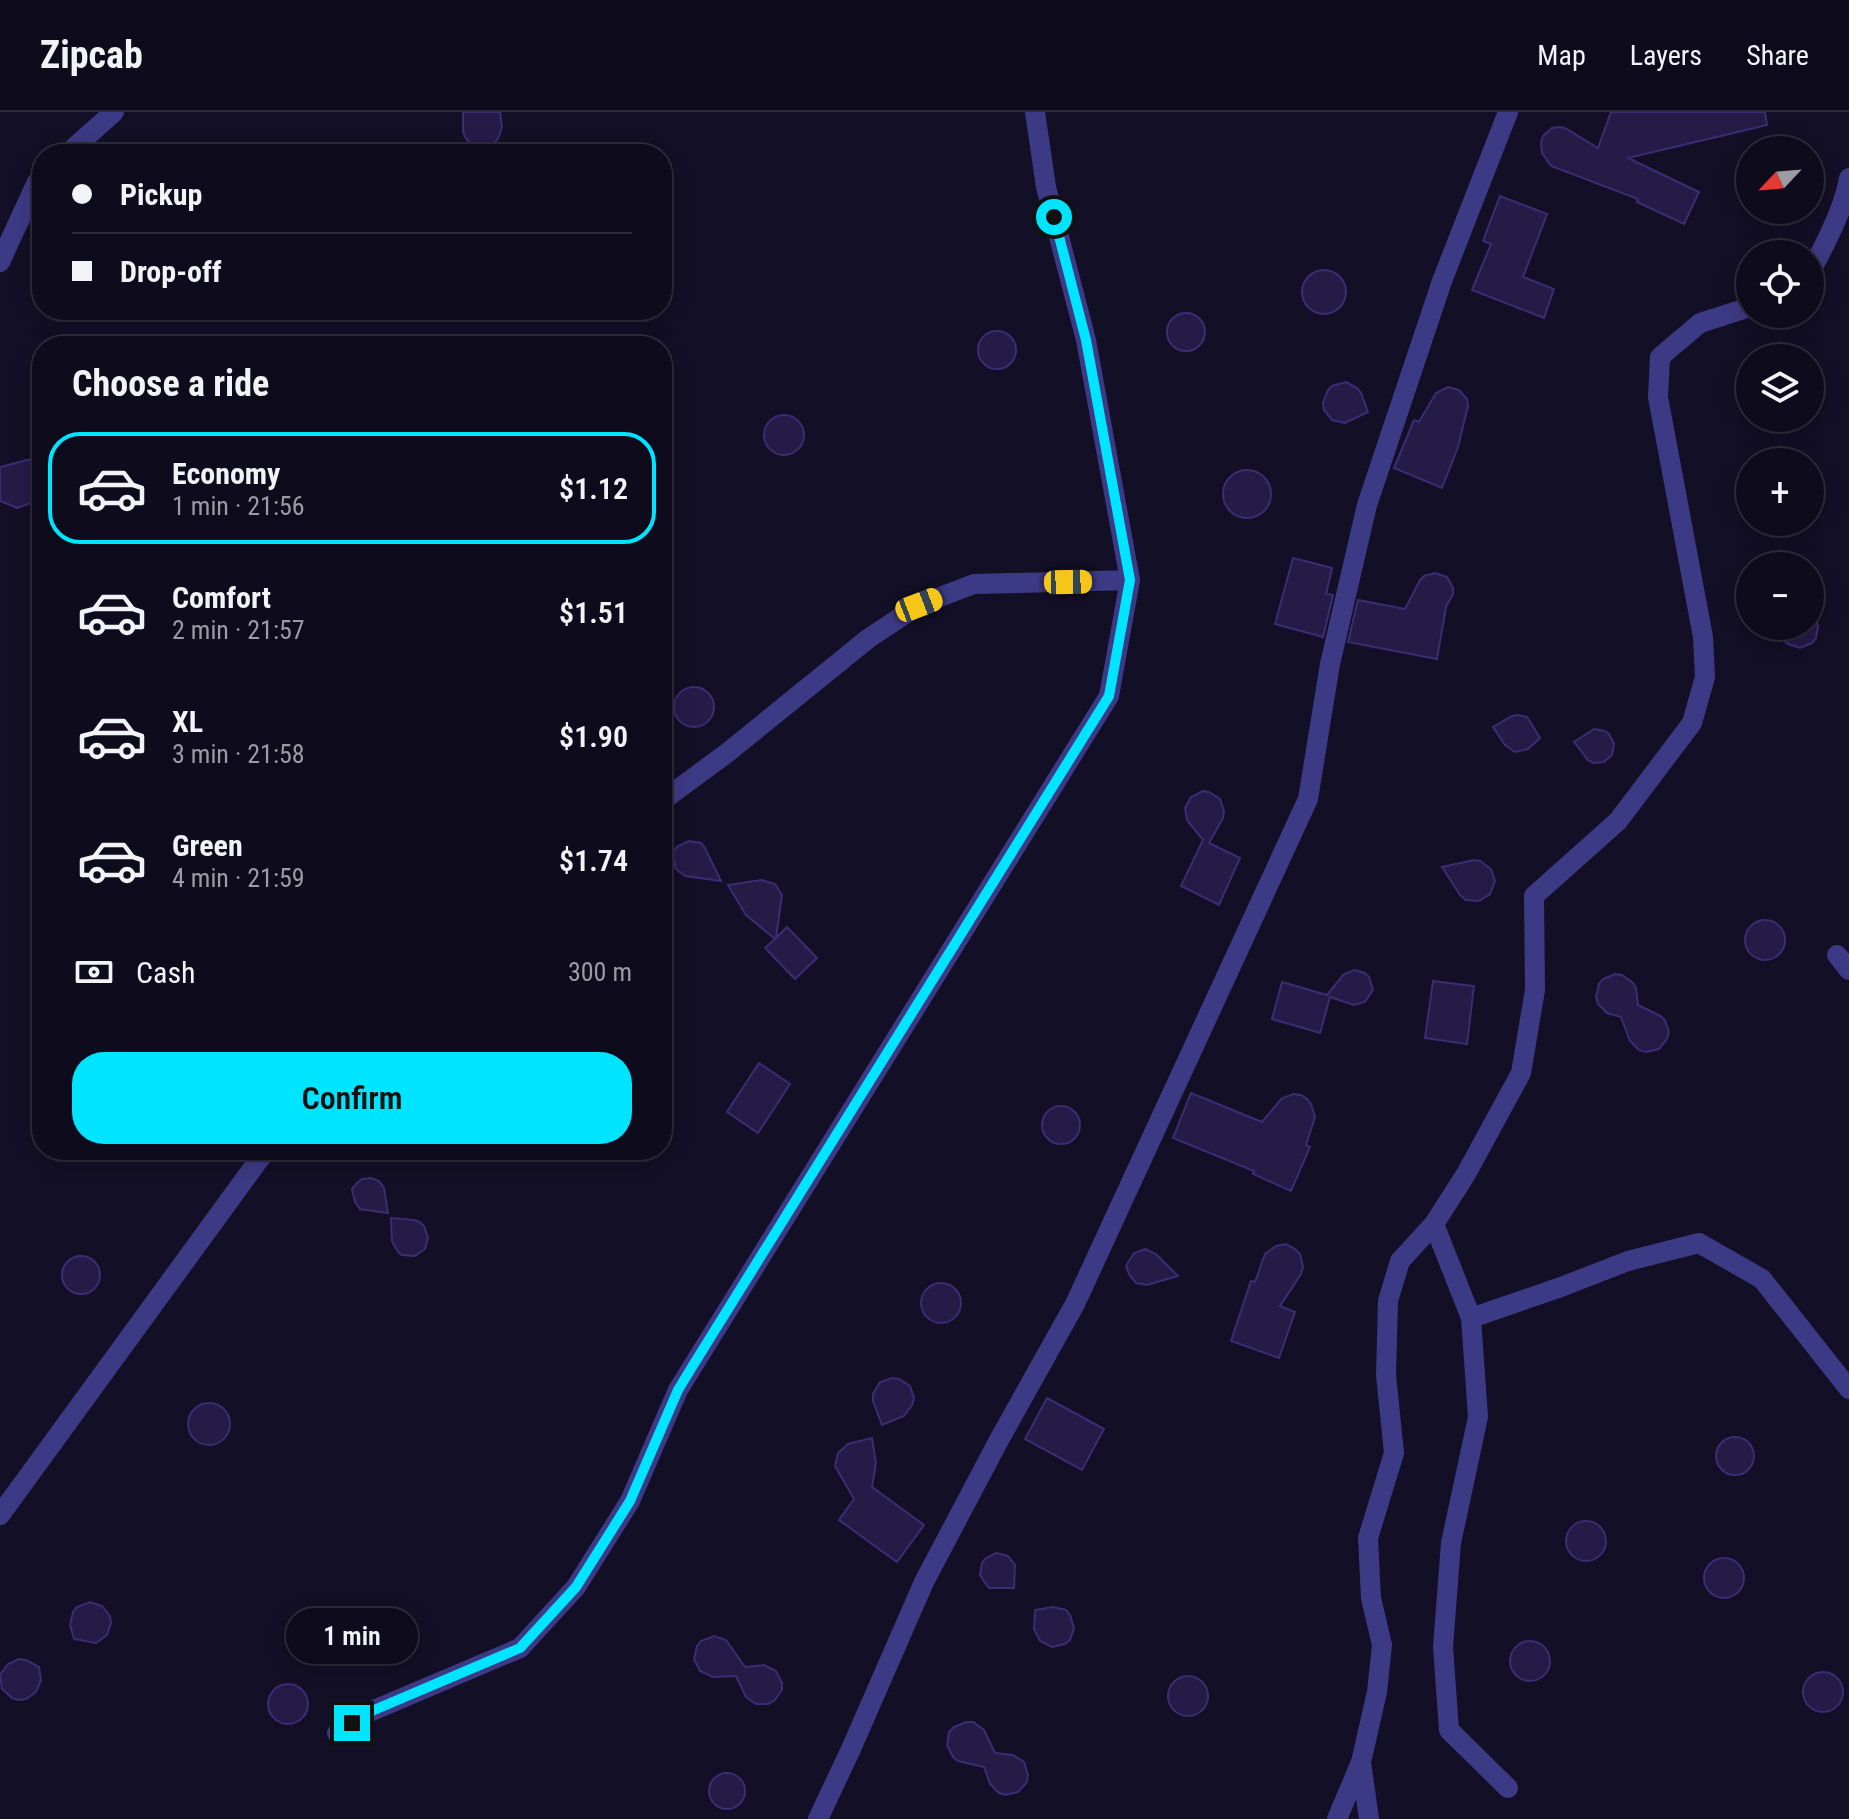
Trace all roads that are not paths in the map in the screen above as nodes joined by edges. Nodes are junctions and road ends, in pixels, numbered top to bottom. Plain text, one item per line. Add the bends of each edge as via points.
1 (114, 112) edge
2 (1035, 112) edge
3 (1508, 112) edge
4 (78, 144) edge
5 (1849, 178) edge
6 (32, 193) edge
7 (1824, 246) edge
8 (0, 262) edge
9 (1736, 311) edge
10 (1130, 580) junction
11 (672, 794) edge
12 (259, 1160) edge
13 (1434, 1224) junction
14 (1471, 1318) junction
15 (1849, 1389) edge
16 (0, 1515) edge
17 (337, 1733) dead end
18 (1361, 1762) junction
19 (1508, 1788) dead end
20 (818, 1819) edge
21 (1337, 1819) edge
22 (1369, 1819) edge

1 - 4 street
2 - 10 street via 1046,187 1086,340
3 - 20 street via 1442,281 1367,505 1330,664 1308,799 1075,1304 924,1582
5 - 7 street
6 - 8 street
9 - 13 street via 1700,323 1660,357 1658,397 1703,637 1705,677 1692,723 1618,821 1534,896 1535,990 1521,1073
10 - 11 street via 974,584 919,605 869,638
10 - 17 street via 1109,696 678,1390 630,1501 576,1587 520,1648 367,1713
12 - 16 street
13 - 14 street
13 - 18 street via 1400,1261 1388,1301 1386,1375 1394,1453 1368,1538 1371,1598 1382,1645
14 - 15 street via 1628,1261 1699,1243 1762,1279
14 - 19 street via 1478,1417 1451,1543 1443,1647 1449,1730
18 - 21 street
18 - 22 street

